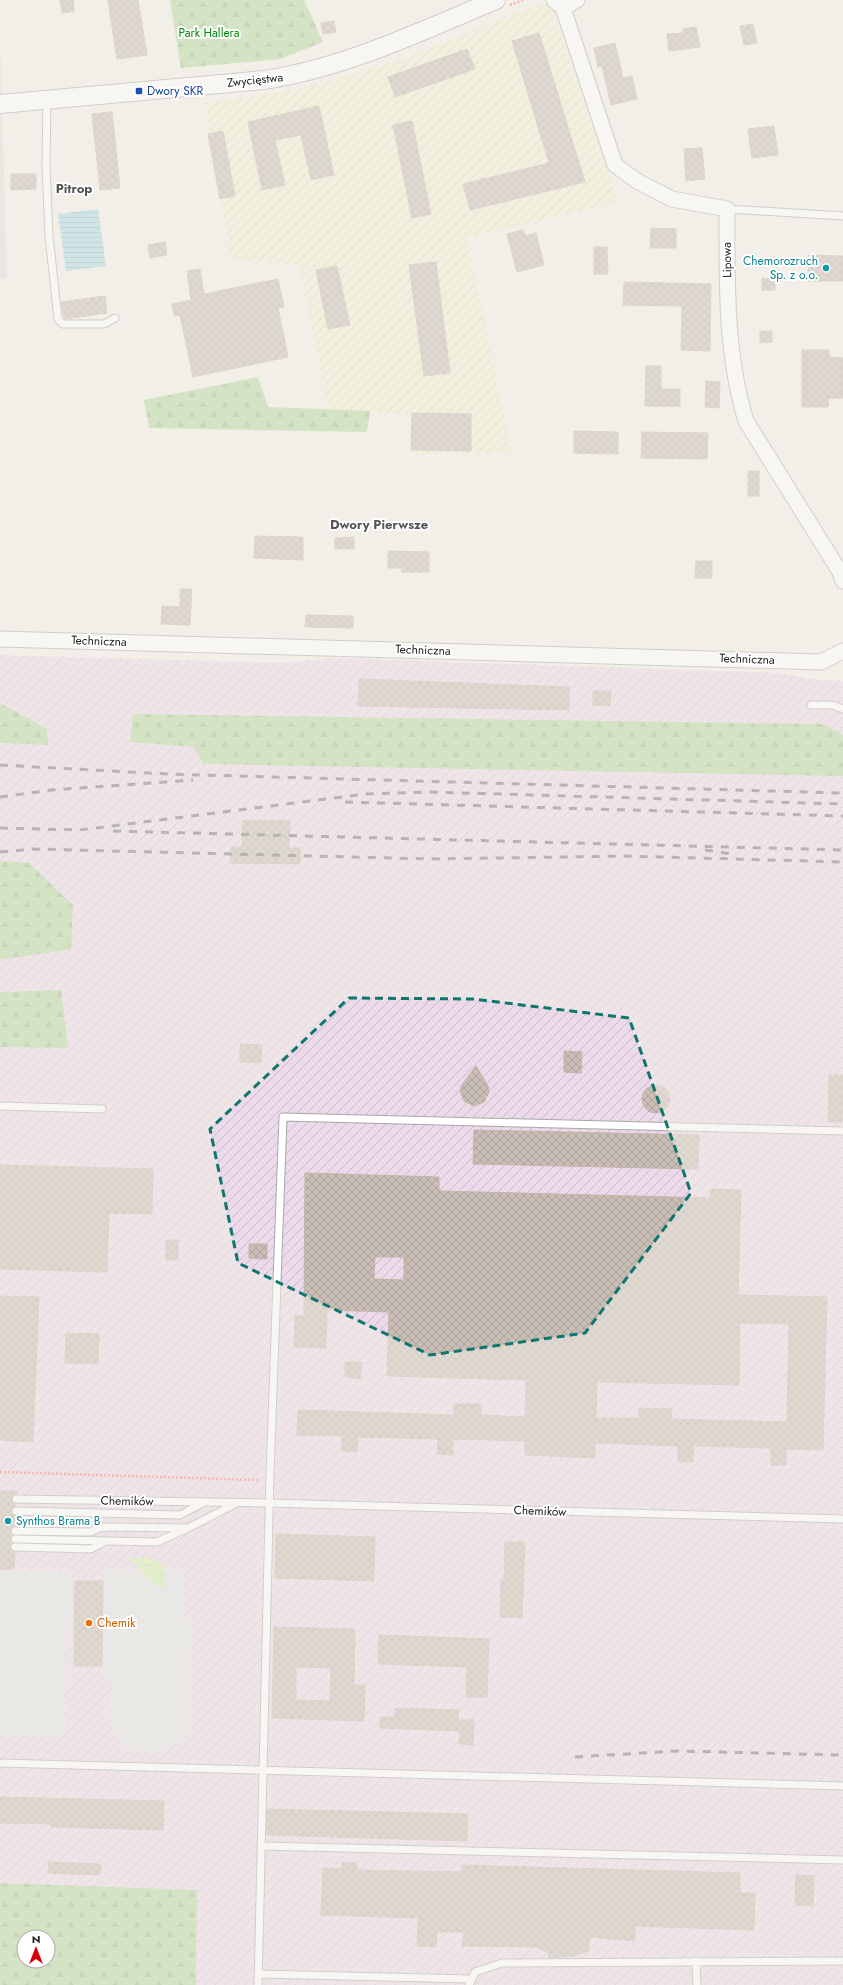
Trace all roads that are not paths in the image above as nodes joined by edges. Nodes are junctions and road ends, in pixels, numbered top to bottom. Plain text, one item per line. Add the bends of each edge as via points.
1 (496, 0) edge
2 (577, 0) edge
3 (558, 4) edge
4 (47, 99) junction
5 (0, 104) edge
6 (727, 209) junction
7 (843, 216) edge
8 (114, 318) dead end
9 (843, 581) edge
10 (0, 639) edge
11 (843, 651) edge
12 (811, 705) dead end
13 (843, 709) edge
14 (0, 1106) edge
15 (102, 1108) dead end
16 (843, 1131) edge
17 (16, 1499) dead end
18 (205, 1502) junction
19 (236, 1503) junction
20 (270, 1503) junction
21 (16, 1511) dead end
22 (843, 1519) edge
23 (188, 1528) junction
24 (15, 1530) dead end
25 (15, 1539) dead end
26 (104, 1542) junction
27 (15, 1547) dead end
28 (0, 1763) edge
29 (263, 1770) junction
30 (843, 1786) edge
31 (261, 1846) junction
32 (843, 1860) edge
33 (696, 1961) junction
34 (843, 1961) edge
35 (259, 1974) junction
36 (470, 1982) edge
37 (258, 1985) edge
38 (697, 1985) edge

1 - 4 street, Zwycięstwa via 388,44 291,76
2 - 3 street
3 - 6 street via 615,165 637,181 672,199
4 - 5 street, Zwycięstwa
4 - 8 lane via 48,206 58,319 64,324 104,324
6 - 7 lane
6 - 9 street, Lipowa via 728,322 738,394 746,421 840,572
10 - 11 street, Techniczna via 821,662
12 - 13 lane via 833,705
14 - 15 lane
16 - 20 lane via 283,1117
17 - 18 lane, Chemików
18 - 19 lane, Chemików
18 - 21 lane via 180,1515
19 - 20 lane, Chemików
19 - 23 lane, Chemików
20 - 22 lane, Chemików
20 - 29 lane
23 - 24 lane via 102,1527 90,1532
23 - 26 lane, Chemików via 157,1542
25 - 26 lane, Chemików
26 - 27 lane via 91,1549
28 - 29 lane
29 - 30 lane
29 - 31 lane
31 - 32 lane
31 - 35 lane
33 - 34 lane
33 - 36 lane via 502,1963 475,1972
33 - 38 lane
35 - 36 lane
35 - 37 lane

